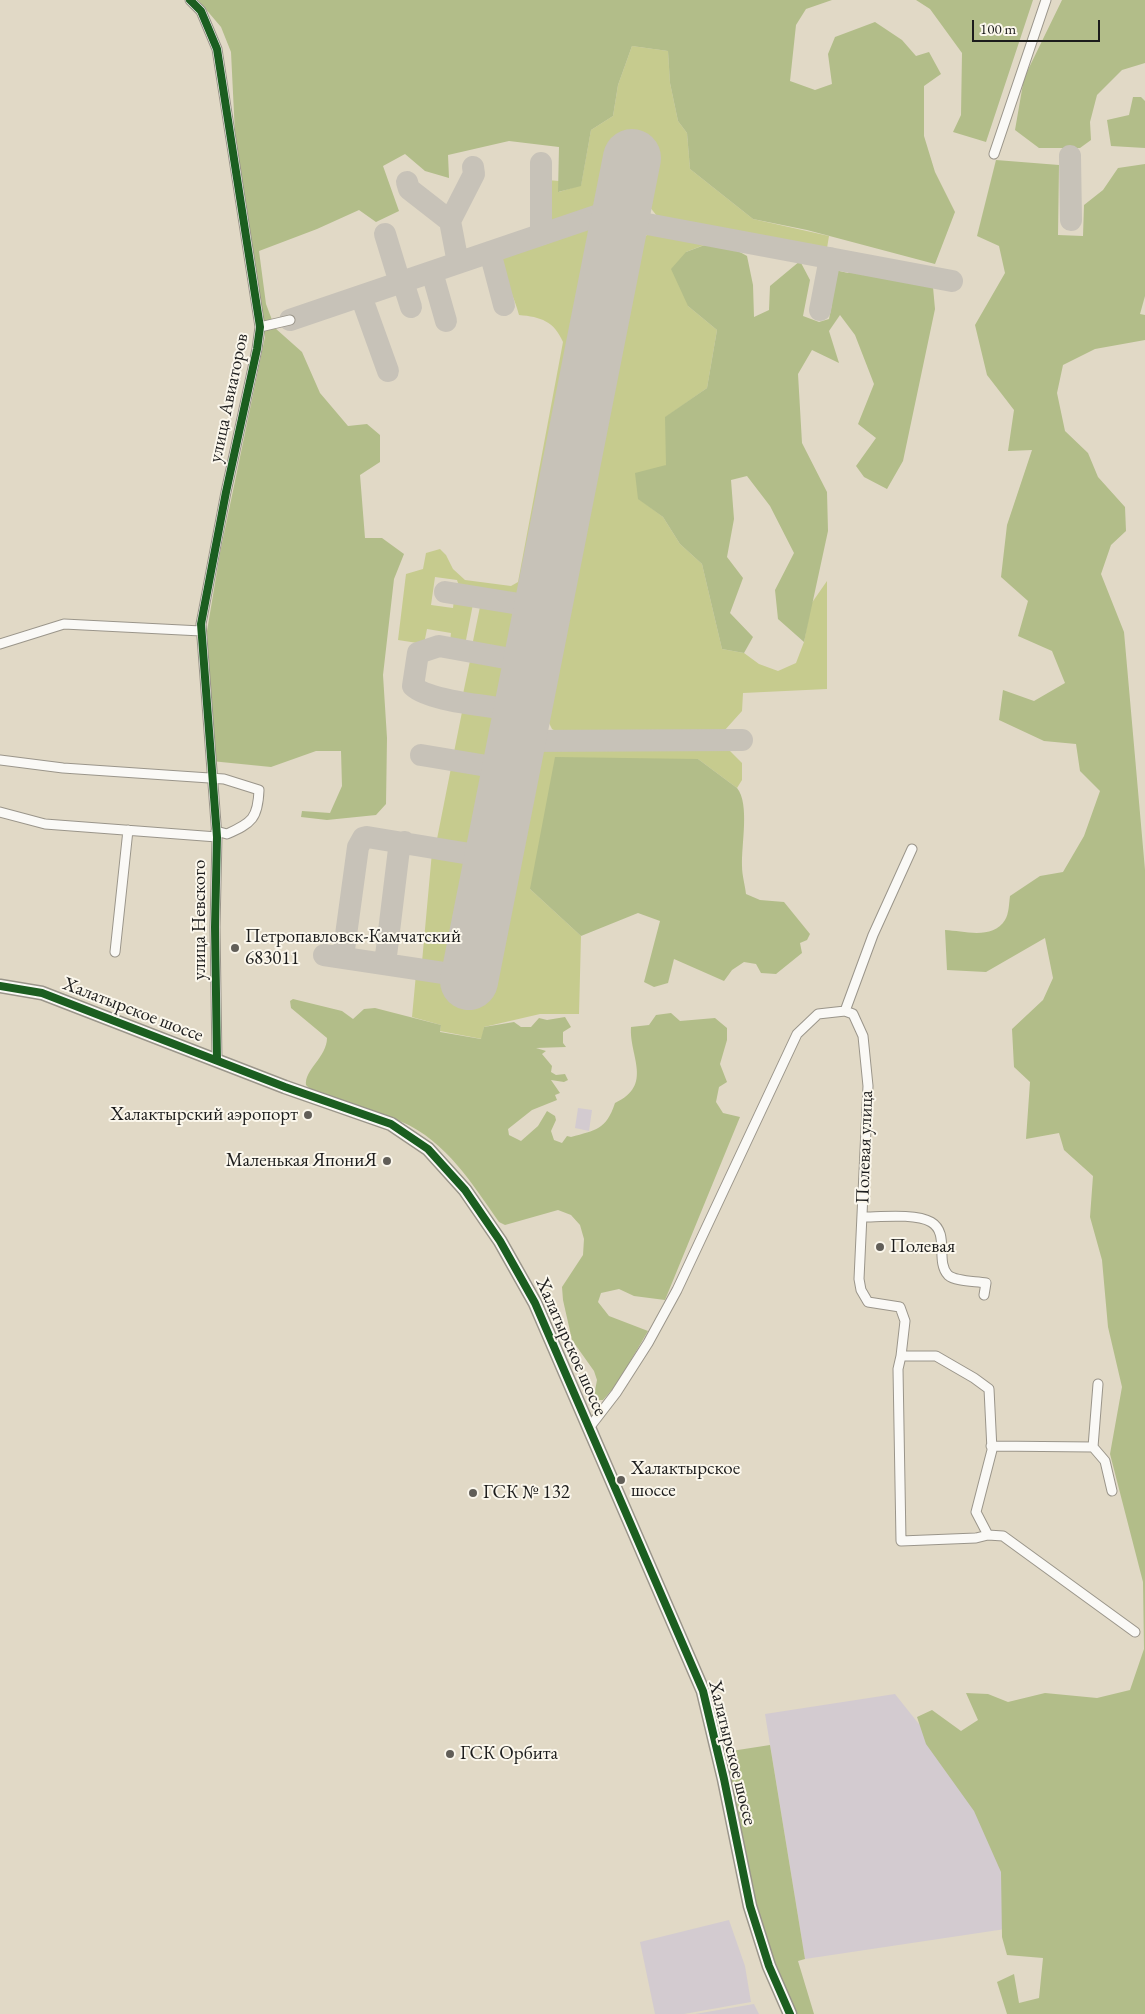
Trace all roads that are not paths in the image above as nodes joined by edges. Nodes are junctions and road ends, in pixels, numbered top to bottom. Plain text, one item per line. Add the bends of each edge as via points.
1 (190, 0) edge
2 (1046, 0) edge
3 (994, 154) dead end
4 (290, 320) dead end
5 (260, 327) junction
6 (201, 631) junction
7 (0, 644) edge
8 (0, 760) edge
9 (212, 780) junction
10 (0, 812) edge
11 (128, 830) junction
12 (217, 834) junction
13 (912, 849) dead end
14 (115, 952) dead end
15 (0, 986) edge
16 (845, 1011) junction
17 (217, 1060) junction
18 (862, 1217) junction
19 (984, 1295) dead end
20 (901, 1356) junction
21 (1098, 1384) dead end
22 (589, 1428) junction
23 (992, 1446) junction
24 (1093, 1446) junction
25 (1112, 1491) dead end
26 (988, 1535) junction
27 (1135, 1632) dead end
28 (790, 2014) edge

1 - 5 street, улица Авиаторов via 201,11 217,49
2 - 3 street
4 - 5 street
5 - 6 street, улица Авиаторов
6 - 7 street via 64,624
6 - 9 street, улица Авиаторов
8 - 9 street
9 - 12 street, улица Невского
9 - 12 street via 224,779 259,790 258,808 249,824 227,834
10 - 11 street via 45,824
11 - 12 street
11 - 14 street
12 - 17 street, улица Невского
13 - 16 street via 869,943
15 - 17 street, Халатырское шоссе via 42,992
16 - 18 street, Полевая улица via 853,1014 863,1036 868,1086
16 - 22 street via 818,1014 797,1034 678,1290 616,1393
17 - 22 street, Халатырское шоссе via 391,1124 439,1159 483,1216 524,1279
18 - 19 street via 909,1217 930,1221 937,1227 941,1238 948,1274 986,1283
18 - 20 street, Полевая улица via 861,1290 868,1302 900,1307 905,1321
20 - 23 street via 936,1356 989,1389
20 - 26 street via 898,1369 901,1541
21 - 24 street
22 - 28 street, Халатырское шоссе via 703,1691 752,1913 769,1966
23 - 24 street
23 - 26 street via 976,1512
24 - 25 street via 1105,1460
26 - 27 street via 1003,1536

